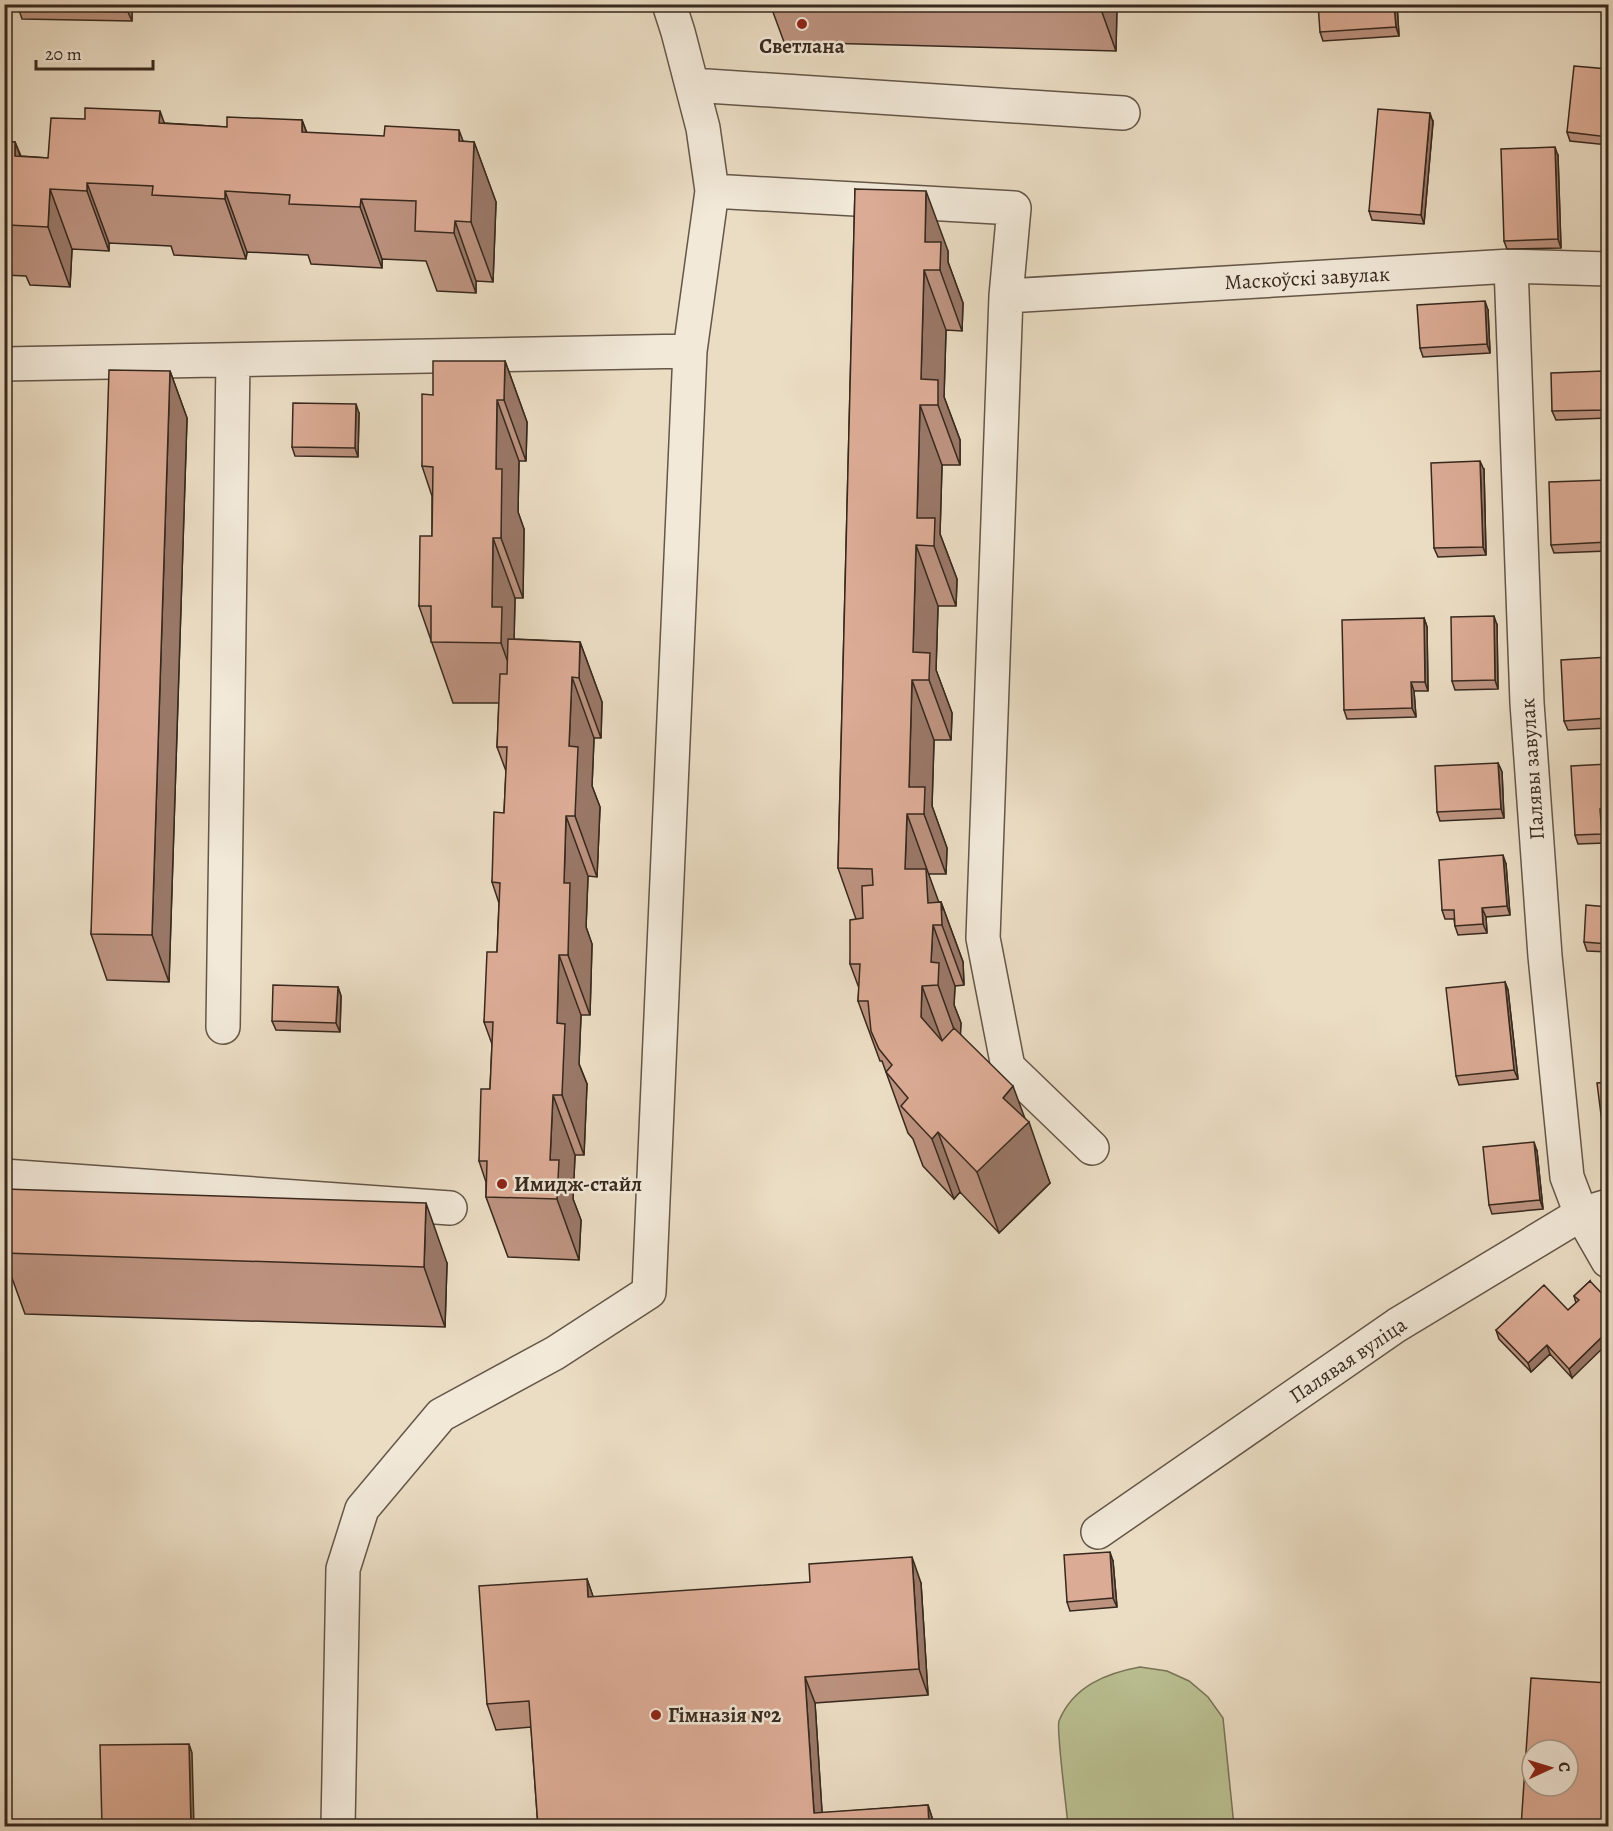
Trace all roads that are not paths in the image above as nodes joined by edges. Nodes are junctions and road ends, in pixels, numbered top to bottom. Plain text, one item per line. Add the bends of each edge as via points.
1 (669, 4) edge
2 (692, 85) junction
3 (1123, 113) dead end
4 (712, 191) junction
5 (1511, 266) junction
6 (1608, 269) edge
7 (1006, 296) junction
8 (690, 351) junction
9 (233, 360) junction
10 (4, 364) edge
11 (223, 1027) dead end
12 (1092, 1148) dead end
13 (4, 1176) edge
14 (450, 1208) dead end
15 (1594, 1210) edge
16 (1608, 1261) edge
17 (1098, 1532) dead end
18 (338, 1827) edge

1 - 2 street
2 - 3 street
2 - 4 street
4 - 7 street via 1014,208
4 - 8 street
5 - 6 street, Маскоўскі завулак
5 - 7 street, Маскоўскі завулак
5 - 15 street, Палявы завулак via 1527,703 1544,945 1567,1177
7 - 12 street via 983,938 1008,1067
8 - 9 street
8 - 18 street via 649,1292 555,1353 441,1415 362,1509 343,1569
9 - 10 street
9 - 11 street
13 - 14 street
15 - 16 street, Палявы завулак
15 - 17 street, Палявая вуліца via 1397,1325

